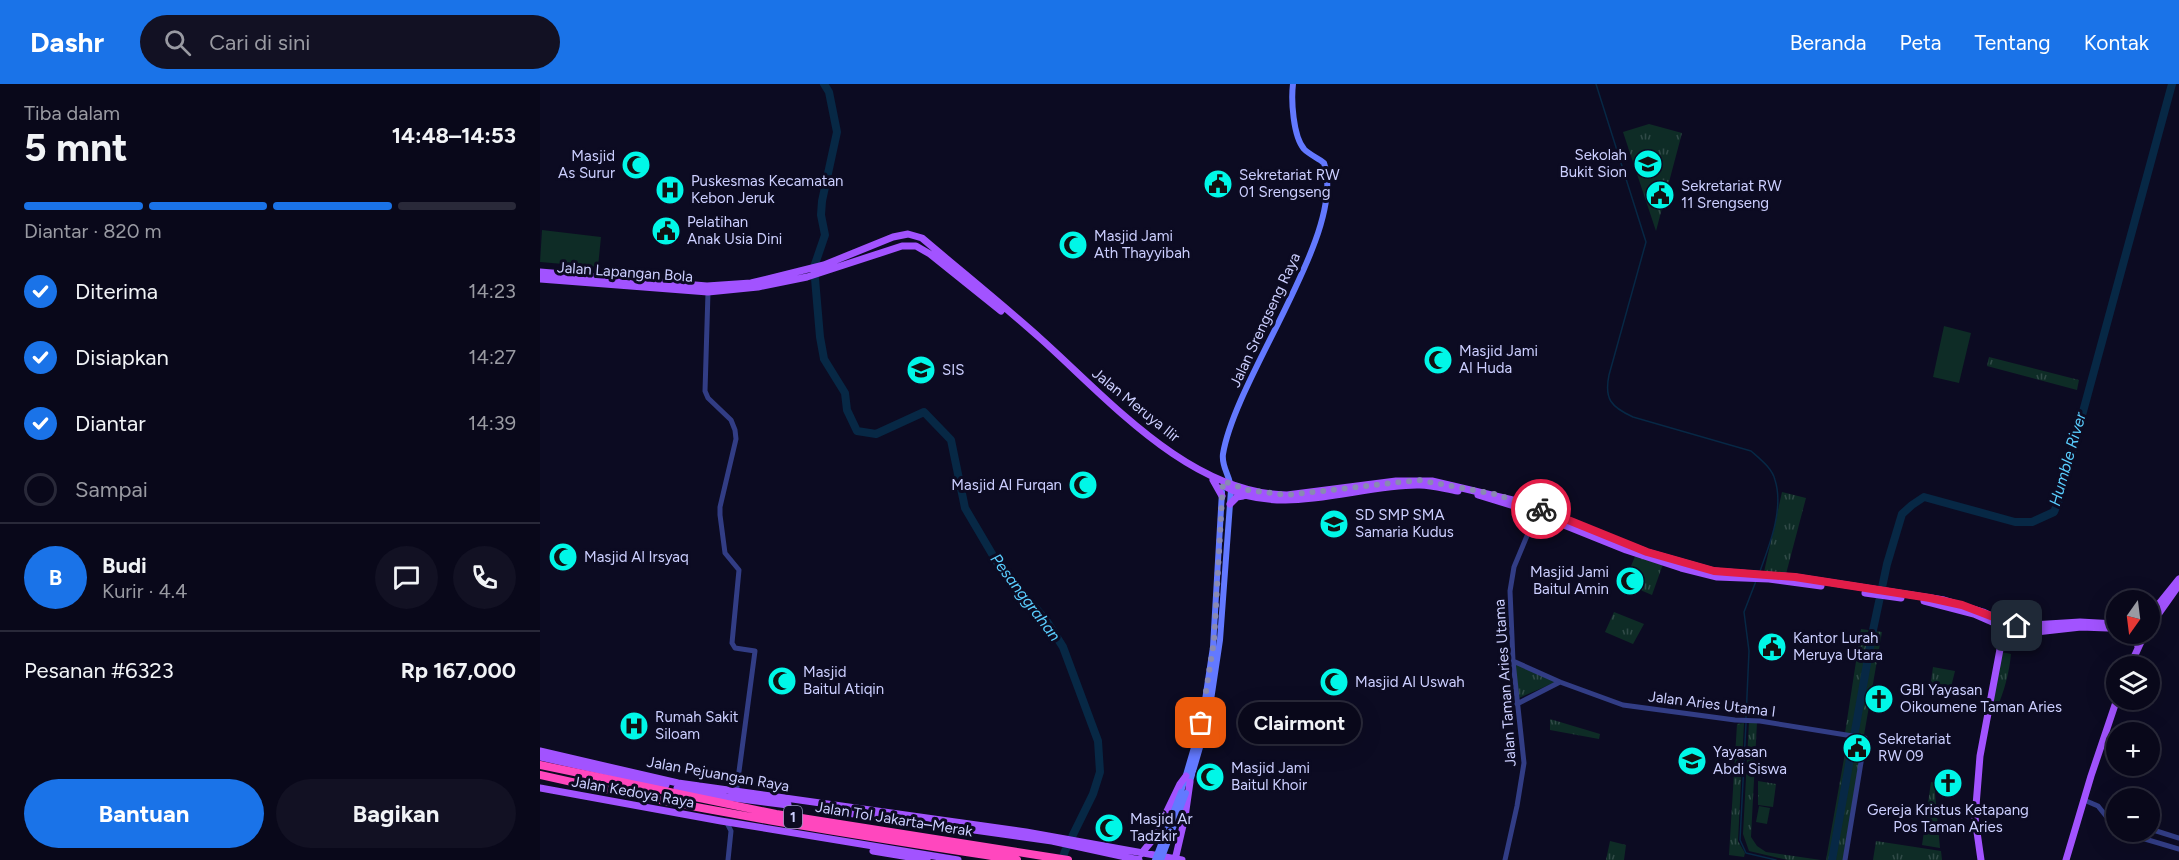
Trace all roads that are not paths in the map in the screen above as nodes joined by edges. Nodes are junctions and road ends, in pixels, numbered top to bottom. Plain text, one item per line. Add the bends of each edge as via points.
1 (1293, 84) edge
2 (860, 250) junction
3 (865, 258) junction
4 (824, 269) junction
5 (540, 272) edge
6 (540, 279) edge
7 (601, 281) junction
8 (707, 289) junction
9 (1004, 311) junction
10 (1213, 480) junction
11 (1227, 485) junction
12 (1248, 495) junction
13 (1222, 496) junction
14 (1230, 504) junction
15 (1538, 511) junction
16 (1223, 540) junction
17 (1788, 569) dead end
18 (1778, 575) junction
19 (1762, 576) junction
20 (2179, 582) edge
21 (1880, 593) junction
22 (2160, 604) edge
23 (2160, 611) edge
24 (2106, 625) edge
25 (2004, 628) junction
26 (2038, 629) junction
27 (2138, 644) edge
28 (2140, 644) edge
29 (2139, 647) junction
30 (2135, 656) edge
31 (1514, 661) junction
32 (1560, 682) junction
33 (1517, 705) junction
34 (2113, 710) edge
35 (540, 751) edge
36 (540, 757) edge
37 (540, 765) edge
38 (540, 775) edge
39 (1188, 779) junction
40 (540, 780) edge
41 (586, 786) junction
42 (540, 788) edge
43 (1184, 792) junction
44 (736, 795) junction
45 (2084, 800) junction
46 (2106, 816) edge
47 (721, 821) junction
48 (732, 827) junction
49 (2160, 833) edge
50 (1154, 838) junction
51 (2179, 838) edge
52 (2155, 842) edge
53 (1178, 846) junction
54 (2179, 849) edge
55 (1140, 857) edge
56 (1178, 859) edge
57 (730, 860) edge
58 (927, 860) edge
59 (958, 860) edge
60 (1017, 860) edge
61 (1068, 860) edge
62 (1155, 860) edge
63 (1161, 860) edge
64 (1505, 860) edge
65 (1845, 860) edge
66 (1982, 860) edge
67 (2066, 860) edge

1 - 11 main road, Jalan Srengseng Raya via 1291,101 1301,145 1324,163 1328,196 1302,274 1243,394 1224,450
2 - 3 main road via 866,253
2 - 4 main road, Jalan Meruya Ilir
2 - 9 main road, Jalan Meruya Ilir via 893,237 918,236
3 - 4 main road, Jalan Meruya Ilir
3 - 9 main road, Jalan Meruya Ilir via 892,248 916,246
4 - 8 main road, Jalan Meruya Ilir via 770,282
5 - 7 main road, Jalan Lapangan Bola
6 - 7 main road, Jalan Lapangan Bola
7 - 8 main road, Jalan Lapangan Bola
8 - 44 street via 705,391 731,420 736,436 720,507 725,553 739,570 732,643 735,648 754,651
9 - 10 main road, Jalan Meruya Ilir via 1142,435
9 - 11 main road, Jalan Meruya Ilir via 1140,430
10 - 11 main road, Jalan Meruya Ilir
10 - 13 main road
11 - 12 main road, Jalan Meruya Ilir
11 - 13 main road
11 - 14 main road
11 - 15 main road, Jalan Meruya Ilir via 1287,495 1419,480 1494,494
12 - 14 main road via 1237,497
12 - 15 main road, Jalan Meruya Ilir via 1292,499 1424,485
13 - 16 main road
14 - 16 main road
15 - 19 main road, Jalan Meruya Ilir via 1646,555 1714,571
15 - 31 street, Jalan Taman Aries Utama via 1511,583
16 - 39 main road via 1209,693
17 - 18 main road
18 - 19 main road, Jalan Meruya Ilir
18 - 21 main road, Jalan Meruya Ilir
19 - 21 main road, Jalan Meruya Ilir
20 - 22 main road
20 - 23 main road
21 - 25 main road, Jalan Meruya Ilir via 1952,607
21 - 26 main road, Jalan Meruya Ilir via 1962,605 2008,624
24 - 26 main road, Jalan Meruya Ilir via 2080,622
25 - 26 main road, Jalan Meruya Ilir via 2020,632
25 - 66 main road via 1980,756 1975,818
27 - 29 main road
28 - 29 main road
29 - 30 main road
31 - 32 street, Jalan Aries Utama I
31 - 33 street, Jalan Taman Aries Utama
32 - 33 street
32 - 65 street, Jalan Aries Utama I via 1623,705 1862,738
33 - 64 street, Jalan Taman Aries Utama via 1524,772
34 - 45 main road
35 - 44 main road, Jalan Pejuangan Raya
36 - 44 main road, Jalan Pejuangan Raya via 677,788
37 - 61 highway, Jalan Tol Jakarta–Merak / 1 via 776,814
38 - 41 highway, Jalan Tol Jakarta–Merak / 1
39 - 43 main road
39 - 50 main road via 1180,784
39 - 53 main road
40 - 41 highway
41 - 60 highway, Jalan Tol Jakarta–Merak / 1 via 780,823
42 - 47 main road, Jalan Kedoya Raya
43 - 62 main road, bridge
43 - 63 main road, bridge
44 - 55 main road, Jalan Pejuangan Raya via 1063,841
45 - 46 street via 2098,806
45 - 67 main road
47 - 48 main road, Jalan Kedoya Raya
47 - 59 main road, Jalan Kedoya Raya
48 - 57 street
48 - 58 main road, Jalan Kedoya Raya
49 - 51 street
50 - 53 main road via 1166,849
50 - 55 main road
52 - 54 street
53 - 56 main road
55 - 56 main road, Jalan Pejuangan Raya

